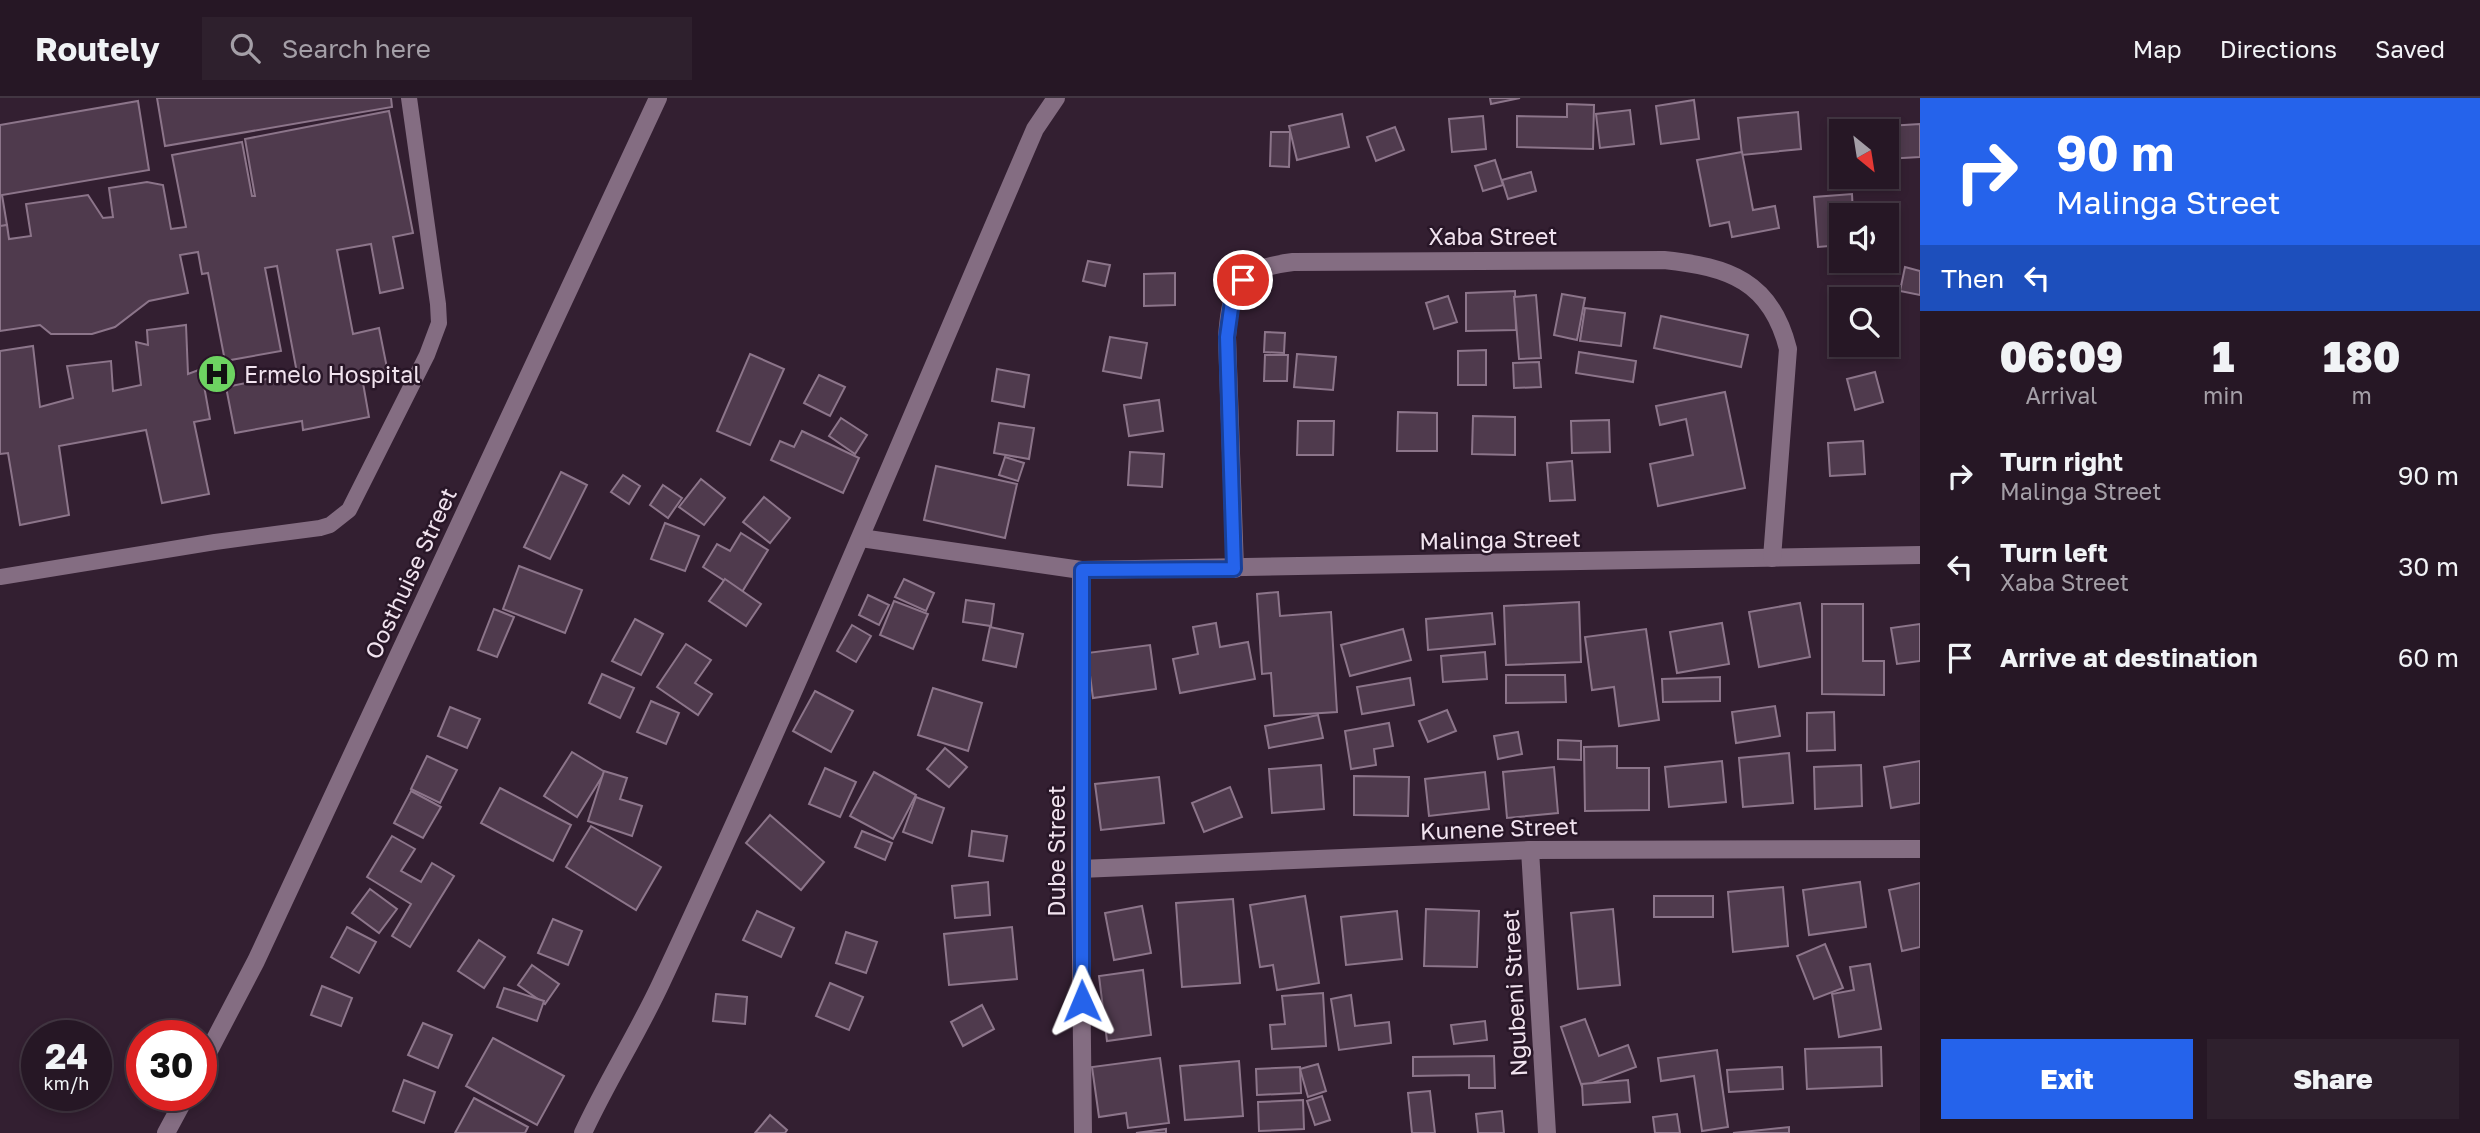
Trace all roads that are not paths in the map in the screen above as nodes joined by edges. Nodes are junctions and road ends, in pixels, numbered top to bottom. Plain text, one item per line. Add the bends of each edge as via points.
1 (409, 98) edge
2 (658, 98) edge
3 (1056, 98) edge
4 (861, 538) junction
5 (1920, 555) edge
6 (1772, 558) junction
7 (1234, 569) junction
8 (1082, 570) junction
9 (0, 576) edge
10 (1920, 849) edge
11 (1530, 850) junction
12 (1080, 870) junction
13 (217, 1035) edge
14 (178, 1111) edge
15 (166, 1133) edge
16 (583, 1133) edge
17 (1083, 1133) edge
18 (1547, 1133) edge

1 - 9 lane via 439,323 349,510 320,528
2 - 13 street, Oosthuise Street via 256,961
3 - 4 street via 1035,129
4 - 8 street, Malinga Street
4 - 16 street via 661,984
5 - 6 street, Malinga Street
6 - 7 street, Malinga Street
6 - 7 street, Xaba Street via 1788,349 1770,304 1734,276 1699,264 1664,260 1293,262 1257,270 1243,280 1233,294 1229,313
7 - 8 street, Malinga Street
8 - 12 street, Dube Street
10 - 11 street, Kunene Street
11 - 12 street, Kunene Street
11 - 18 street, Ngubeni Street
12 - 17 street, Dube Street
14 - 15 street

